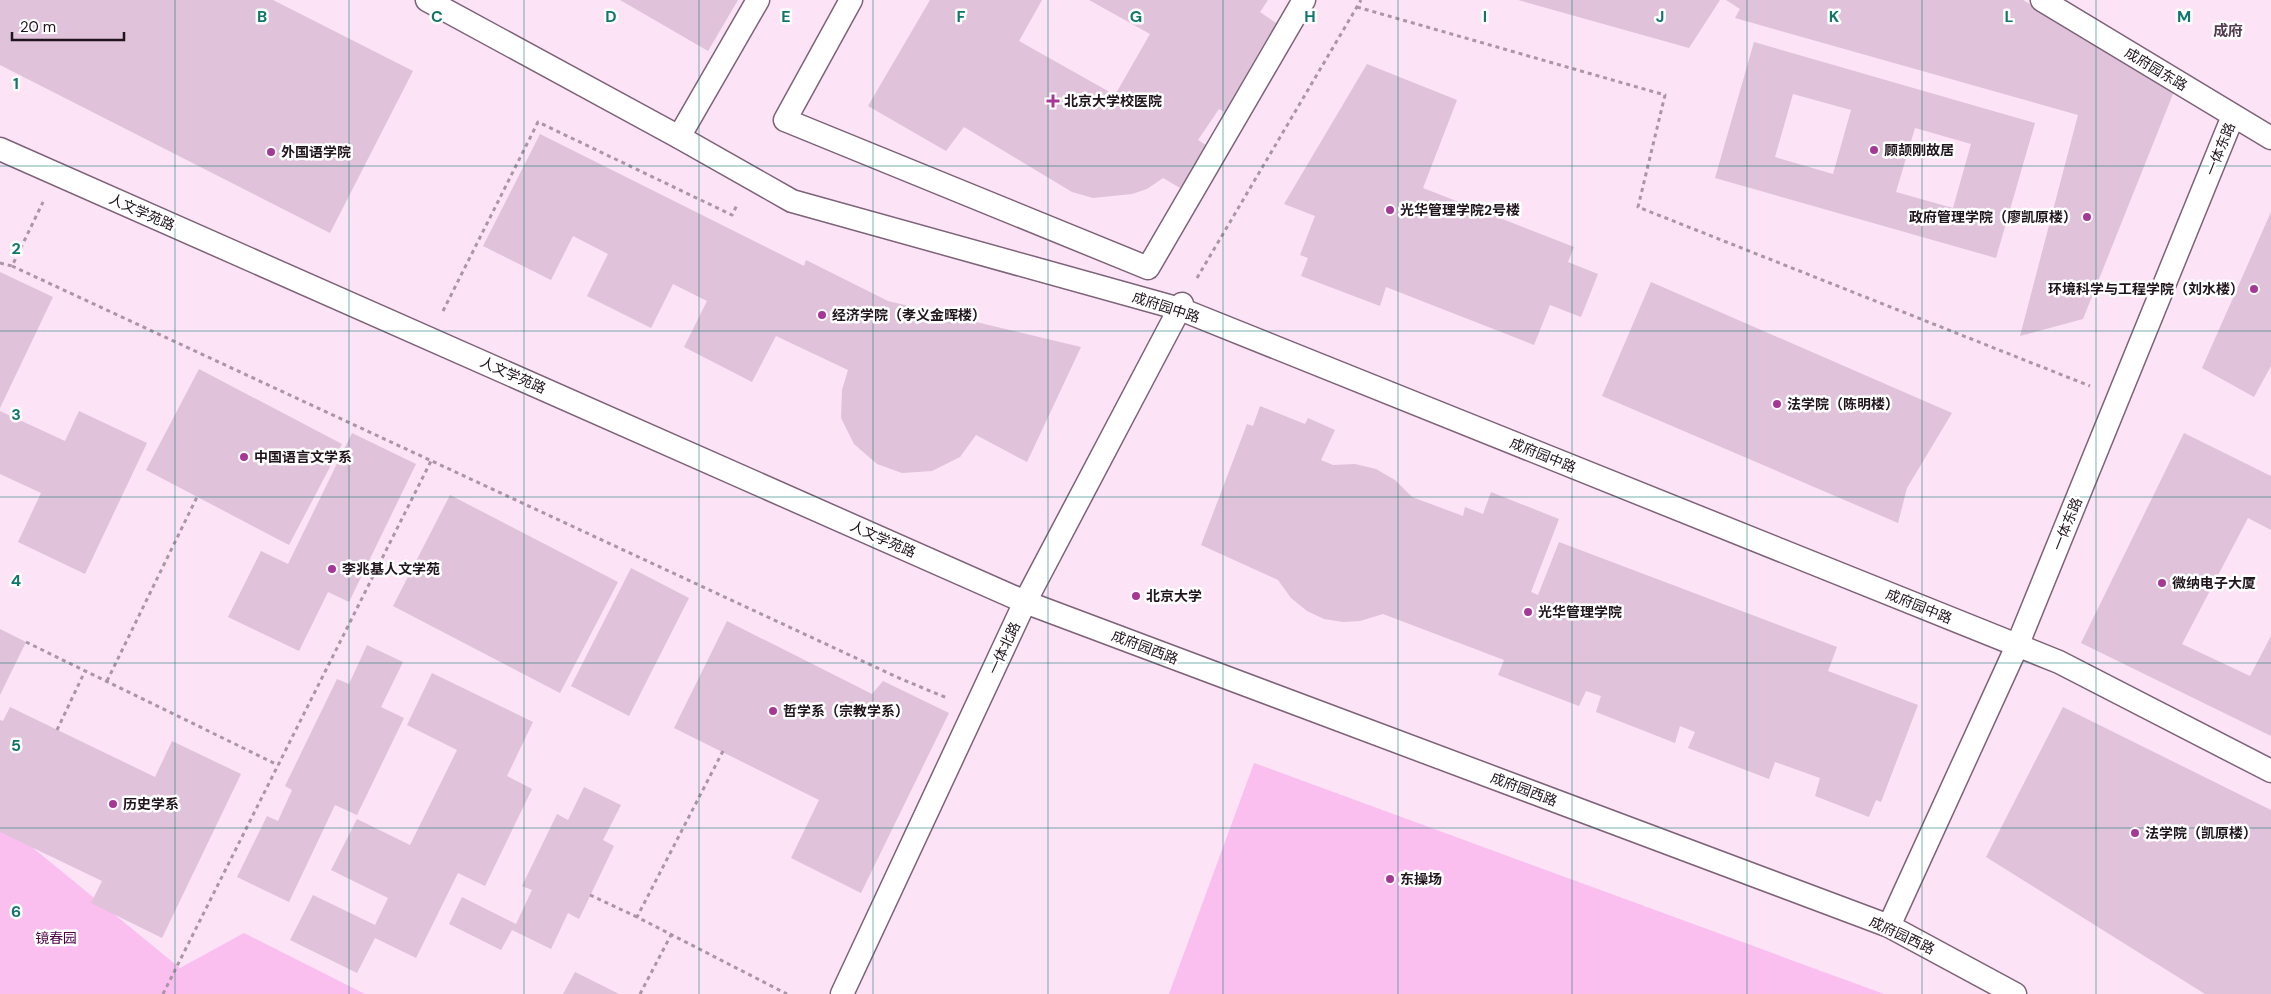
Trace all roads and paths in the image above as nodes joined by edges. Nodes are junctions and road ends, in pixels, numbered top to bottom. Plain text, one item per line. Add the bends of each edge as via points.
1 (427, 0) edge
2 (758, 0) edge
3 (851, 0) edge
4 (1304, 0) edge
5 (1361, 0) edge
6 (2042, 0) edge
7 (1357, 7) junction
8 (2233, 116) junction
9 (679, 137) junction
10 (2271, 138) edge
11 (0, 149) edge
12 (56, 174) junction
13 (750, 178) junction
14 (0, 263) edge
15 (12, 266) junction
16 (1181, 307) junction
17 (429, 339) junction
18 (2118, 397) junction
19 (431, 461) junction
20 (197, 497) dead end
21 (1025, 602) junction
22 (26, 642) dead end
23 (2017, 646) junction
24 (85, 671) junction
25 (107, 682) junction
26 (975, 710) junction
27 (57, 730) dead end
28 (723, 751) dead end
29 (278, 765) junction
30 (2271, 770) edge
31 (590, 895) dead end
32 (637, 917) junction
33 (1889, 926) junction
34 (671, 935) junction
35 (1982, 985) edge
36 (163, 994) edge
37 (640, 994) edge
38 (787, 994) edge
39 (842, 994) edge
40 (2016, 994) edge

1 - 9 lane, 成府园中路
2 - 9 lane
3 - 4 lane via 785,120 1148,268
5 - 7 path
6 - 8 lane, 成府园东路
7 - 16 path
7 - 18 path via 1664,95 1638,206
8 - 10 lane, 成府园东路
8 - 18 lane, 一体东路
9 - 13 lane, 成府园中路
11 - 12 lane, 人文学苑路
12 - 15 path
12 - 17 lane, 人文学苑路
13 - 16 lane, 成府园中路 via 792,202
13 - 17 path via 732,216 538,122
14 - 15 path
15 - 19 path
16 - 21 lane, 一体北路
16 - 23 lane, 成府园中路
17 - 21 lane, 人文学苑路
18 - 23 lane, 一体东路
19 - 26 path via 899,678
19 - 29 path
20 - 25 path
21 - 26 lane, 一体北路
21 - 33 lane, 成府园西路
22 - 24 path
23 - 30 lane, 成府园中路 via 2059,662
23 - 33 lane, 一体东路
24 - 25 path
24 - 27 path
25 - 29 path
26 - 39 lane, 一体北路
28 - 32 path
29 - 36 path
31 - 32 path
32 - 34 path
33 - 35 lane, 成府园西路
34 - 37 path
34 - 38 path
35 - 40 lane, 成府园西路

